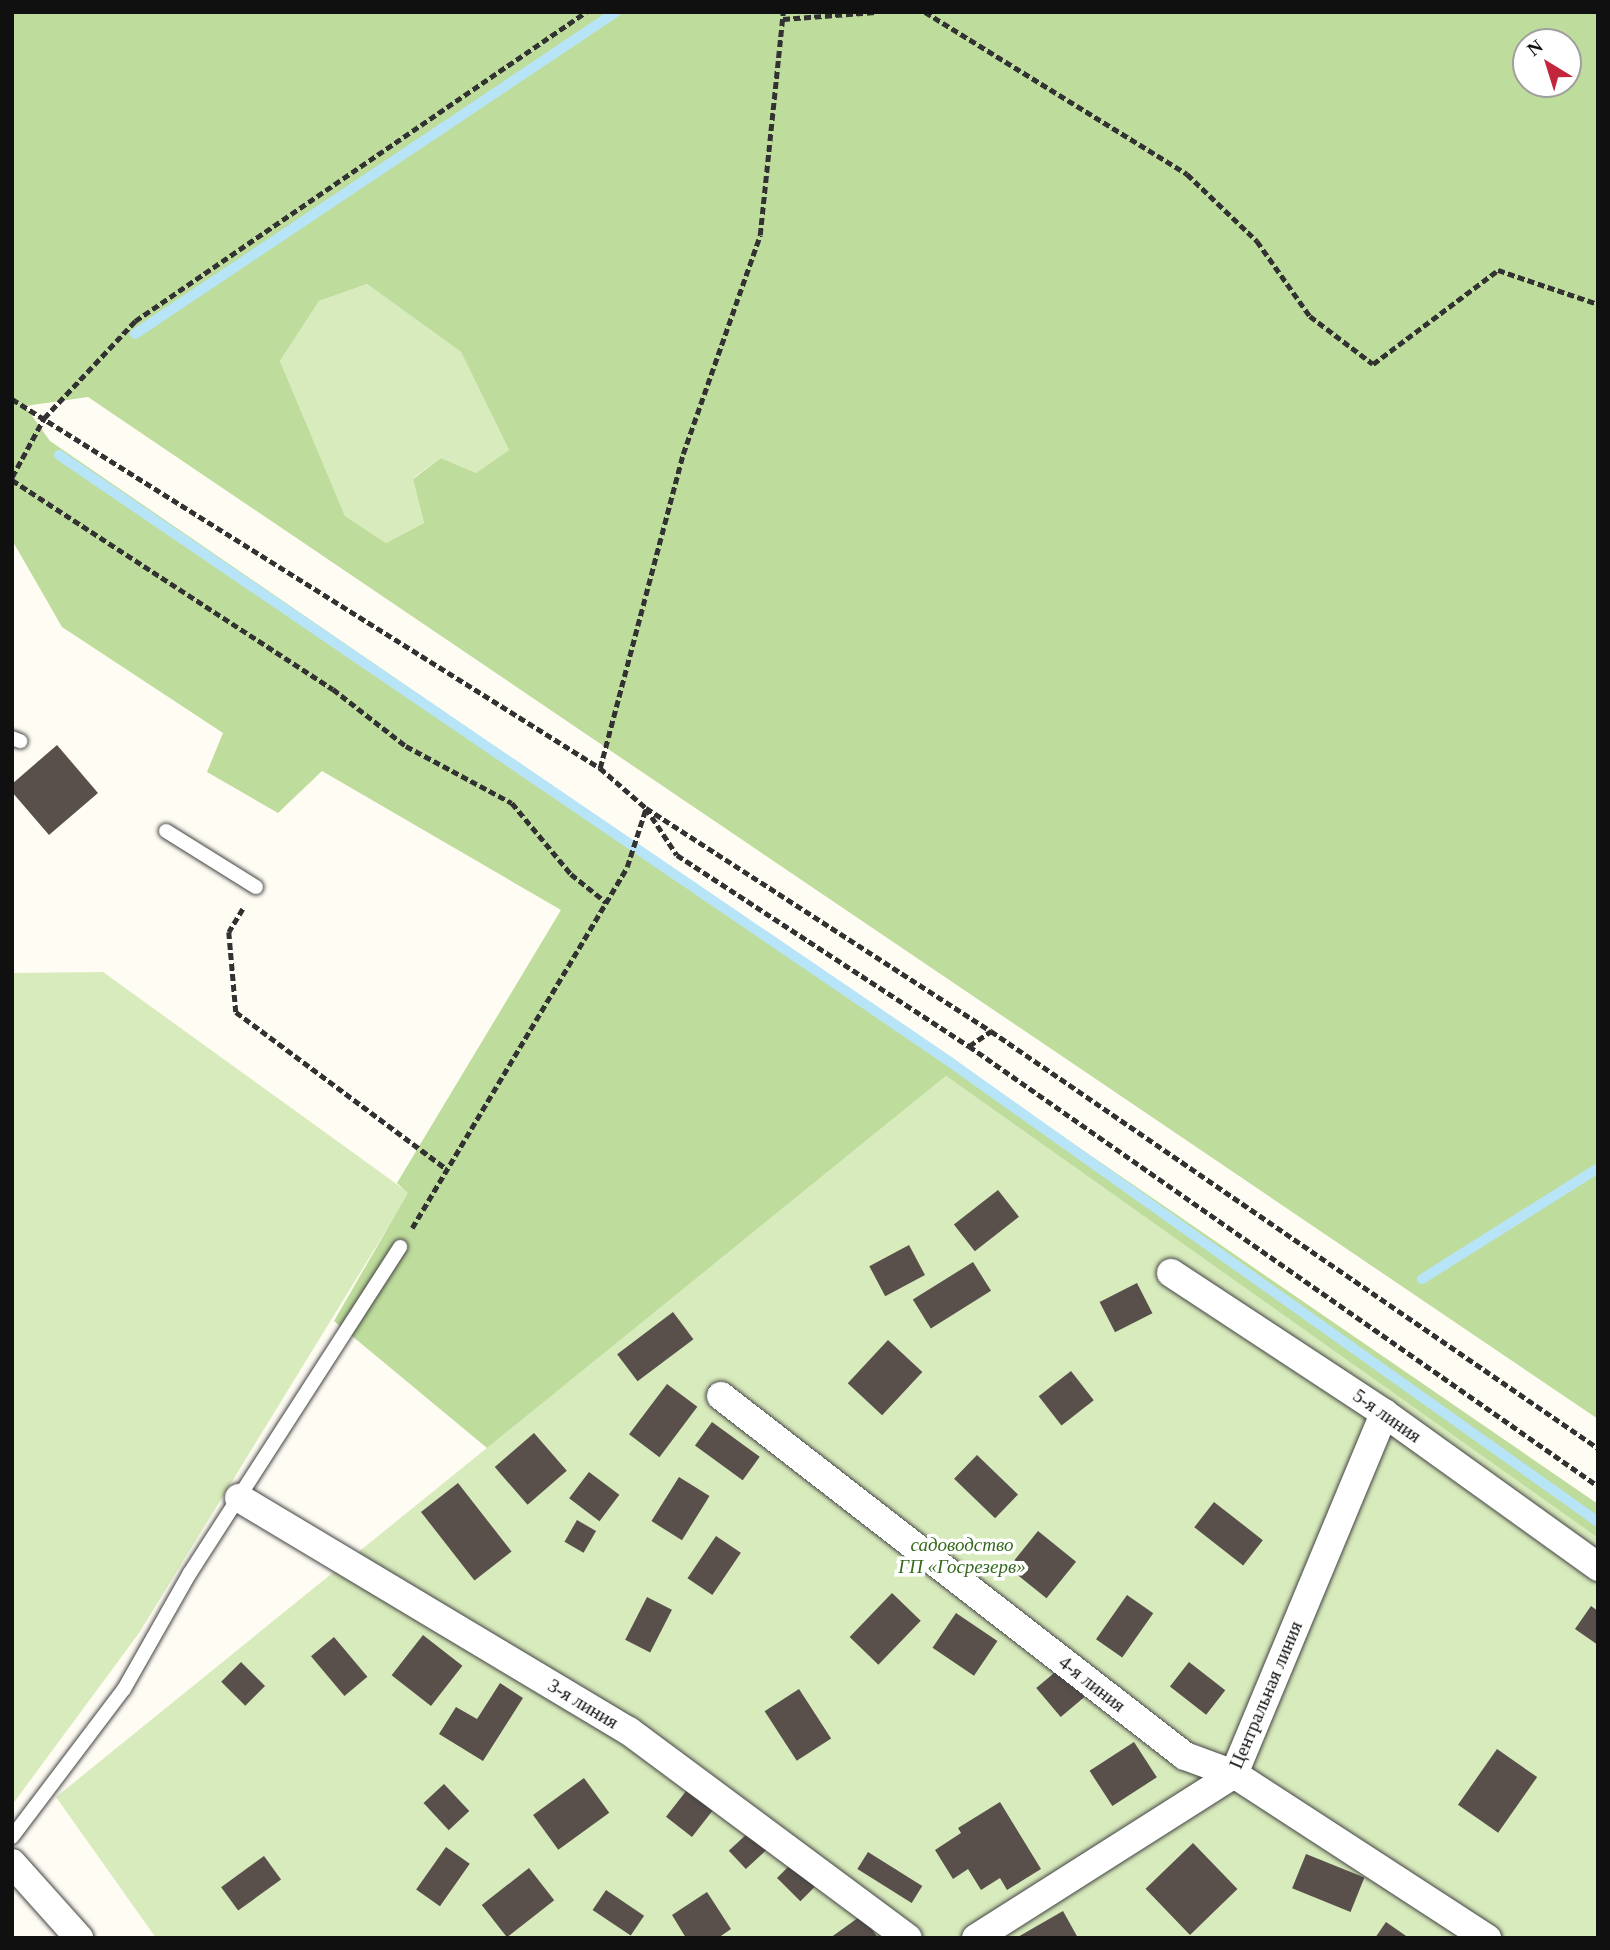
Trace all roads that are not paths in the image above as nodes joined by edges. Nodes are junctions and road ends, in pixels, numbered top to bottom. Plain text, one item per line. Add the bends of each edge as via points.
1 (166, 831) dead end
2 (256, 887) road end
3 (400, 1247) road end
4 (1171, 1273) dead end
5 (721, 1396) dead end
6 (1384, 1413) junction
7 (239, 1498) junction
8 (1598, 1567) edge
9 (1234, 1774) junction
10 (12, 1837) edge
11 (12, 1863) edge
12 (79, 1938) edge
13 (908, 1938) edge
14 (976, 1938) edge
15 (1487, 1938) edge

1 - 2 lane
3 - 7 lane
4 - 6 street, 5-я линия
5 - 9 street, 4-я линия via 1185,1756
6 - 8 street, 5-я линия
6 - 9 street, Центральная линия
7 - 10 lane via 97,1731
7 - 13 street, 3-я линия via 629,1731
9 - 14 street, Центральная линия
9 - 15 street, 4-я линия
11 - 12 street

